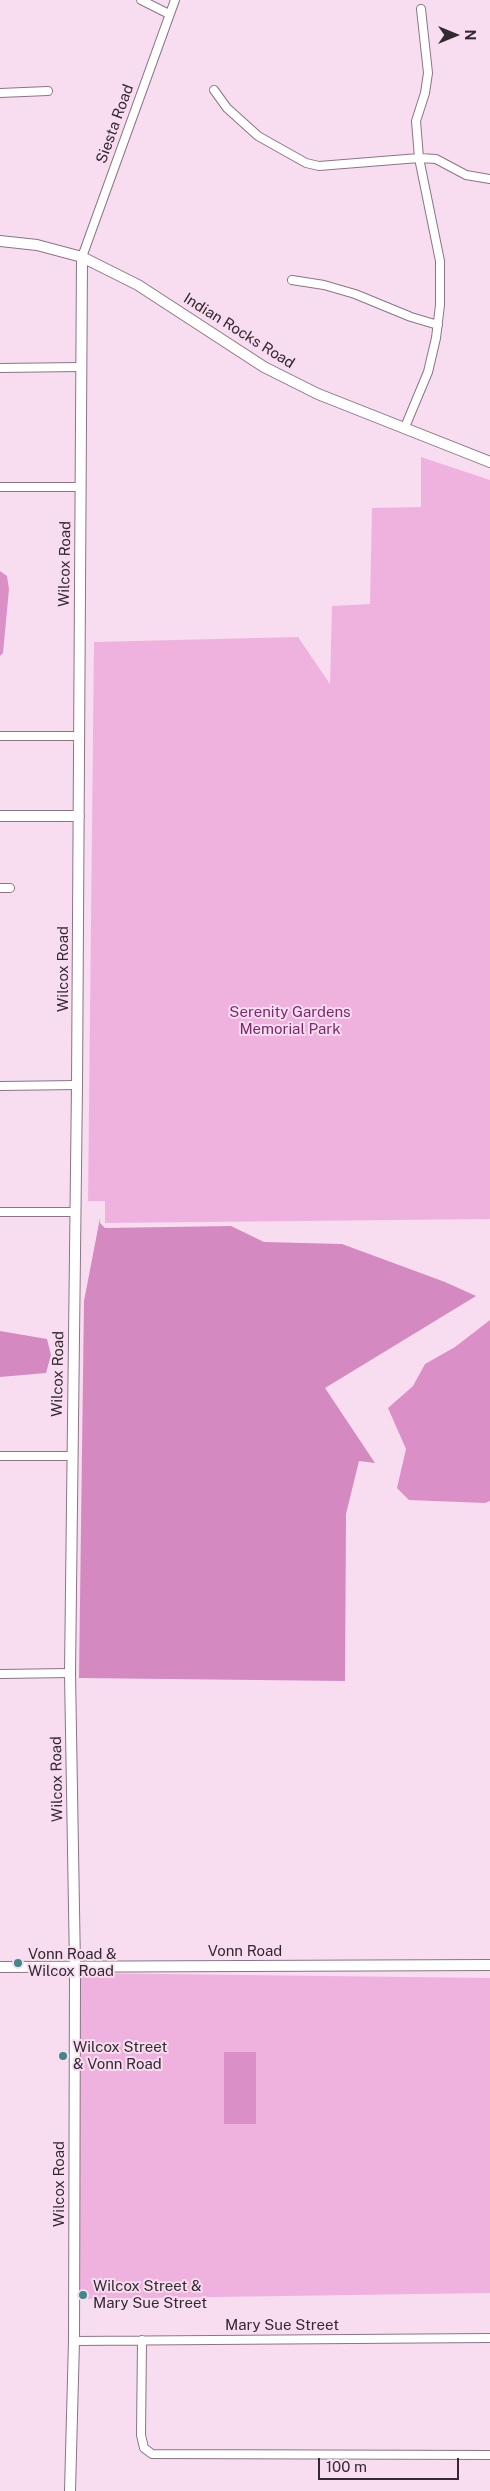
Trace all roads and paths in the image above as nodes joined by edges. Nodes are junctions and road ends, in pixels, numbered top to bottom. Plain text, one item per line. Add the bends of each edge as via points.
1 (141, 0) edge
2 (175, 0) edge
3 (420, 9) dead end
4 (170, 14) junction
5 (214, 90) dead end
6 (48, 91) dead end
7 (0, 93) edge
8 (419, 158) junction
9 (490, 180) edge
10 (0, 241) edge
11 (82, 257) junction
12 (292, 280) dead end
13 (438, 325) junction
14 (82, 367) junction
15 (0, 368) edge
16 (405, 428) junction
17 (490, 462) edge
18 (0, 487) edge
19 (81, 487) junction
20 (0, 736) edge
21 (79, 736) junction
22 (0, 816) edge
23 (79, 816) junction
24 (0, 888) edge
25 (10, 888) dead end
26 (77, 1085) junction
27 (0, 1086) edge
28 (0, 1212) edge
29 (75, 1212) junction
30 (0, 1456) edge
31 (72, 1456) junction
32 (0, 1674) edge
33 (70, 1674) junction
34 (490, 1965) edge
35 (0, 1967) edge
36 (74, 1967) junction
37 (490, 2338) edge
38 (142, 2340) junction
39 (74, 2341) junction
40 (490, 2455) edge
41 (70, 2491) edge

1 - 4 street
2 - 4 street, Siesta Road
3 - 8 street via 428,73 416,121
4 - 11 street, Siesta Road
5 - 8 street via 227,108 258,136 306,164 319,166
6 - 7 street
8 - 9 street via 436,159 466,175
8 - 13 street via 440,261
10 - 11 street, Indian Rocks Road via 37,245
11 - 14 street, Wilcox Road
11 - 16 street, Indian Rocks Road via 138,285 264,367 318,394
12 - 13 street via 355,294 411,318
13 - 16 street via 428,372
14 - 15 street
14 - 19 street, Wilcox Road
16 - 17 street, Indian Rocks Road
18 - 19 street
19 - 21 street, Wilcox Road
20 - 21 street
21 - 23 street, Wilcox Road
22 - 23 street
23 - 26 street, Wilcox Road
24 - 25 street
26 - 27 street
26 - 29 street, Wilcox Road
28 - 29 street
29 - 31 street, Wilcox Road
30 - 31 street
31 - 33 street, Wilcox Road
32 - 33 street
33 - 36 street, Wilcox Road
34 - 36 street, Vonn Road
35 - 36 street, Vonn Road
36 - 39 street, Wilcox Road
37 - 38 street, Mary Sue Street
38 - 39 street, Mary Sue Street
38 - 40 street via 141,2435 144,2448 152,2454
39 - 41 street, Wilcox Road

